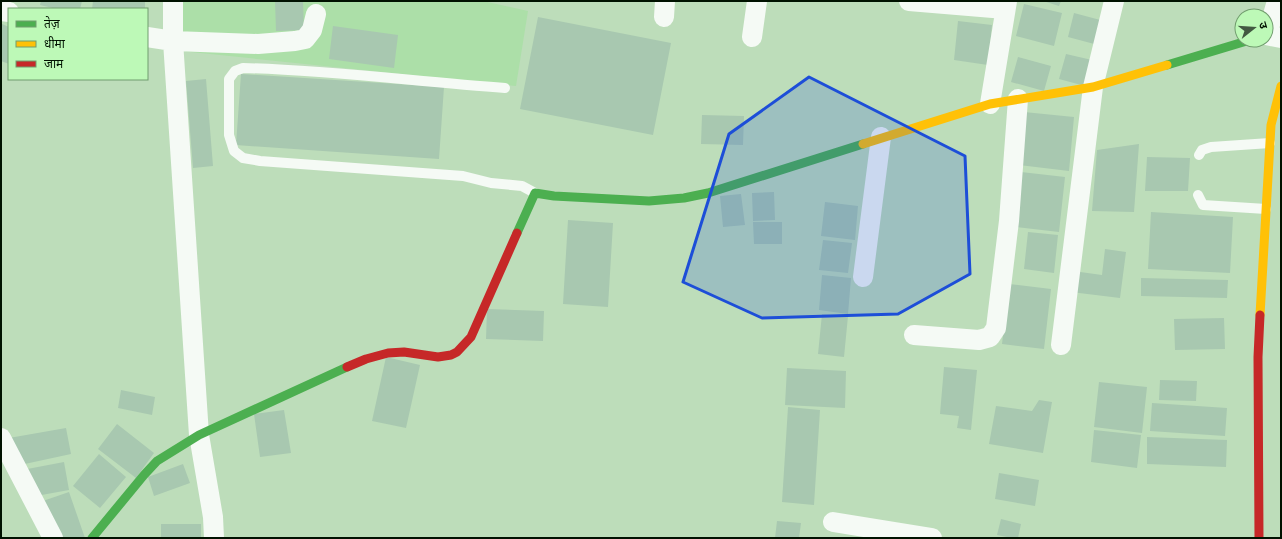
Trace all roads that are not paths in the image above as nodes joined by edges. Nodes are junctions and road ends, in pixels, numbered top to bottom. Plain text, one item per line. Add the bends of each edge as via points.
1 (173, 1) edge
2 (756, 1) edge
3 (909, 1) edge
4 (1114, 1) edge
5 (1277, 1) edge
6 (1006, 5) edge
7 (316, 14) dead end
8 (1274, 20) edge
9 (148, 37) edge
10 (752, 37) dead end
11 (173, 41) junction
12 (1234, 45) edge
13 (1281, 86) edge
14 (505, 88) dead end
15 (1092, 88) junction
16 (1018, 99) junction
17 (990, 104) junction
18 (881, 137) junction
19 (1270, 143) junction
20 (1199, 155) dead end
21 (535, 193) junction
22 (1198, 195) dead end
23 (1266, 209) junction
24 (863, 277) dead end
25 (914, 335) dead end
26 (1061, 345) dead end
27 (199, 435) junction
28 (1, 438) edge
29 (833, 522) dead end
30 (53, 538) edge
31 (92, 538) edge
32 (214, 538) edge
33 (932, 538) edge
34 (1259, 538) edge

1 - 11 street
2 - 10 street
3 - 6 street
4 - 15 street
5 - 8 street
6 - 17 street
7 - 11 street via 312,30 305,39 295,42 258,44
9 - 11 street
11 - 27 street
12 - 15 street
13 - 19 street via 1271,124
14 - 21 lane via 242,68 235,71 229,80 229,135 234,151 243,158 463,176 491,183 522,186
15 - 16 street
15 - 26 street
16 - 17 street
16 - 25 street via 1009,221 996,328 990,337 979,340
17 - 18 street
18 - 21 street via 708,193 684,198 649,201
18 - 24 street
19 - 20 lane via 1211,147 1202,150
19 - 23 street
21 - 27 street via 471,337 460,351 450,356 439,357 397,352 379,354
22 - 23 lane via 1203,205
23 - 34 street via 1266,277 1258,357
27 - 31 street via 157,462
27 - 32 street via 213,517
28 - 30 street
29 - 33 street

